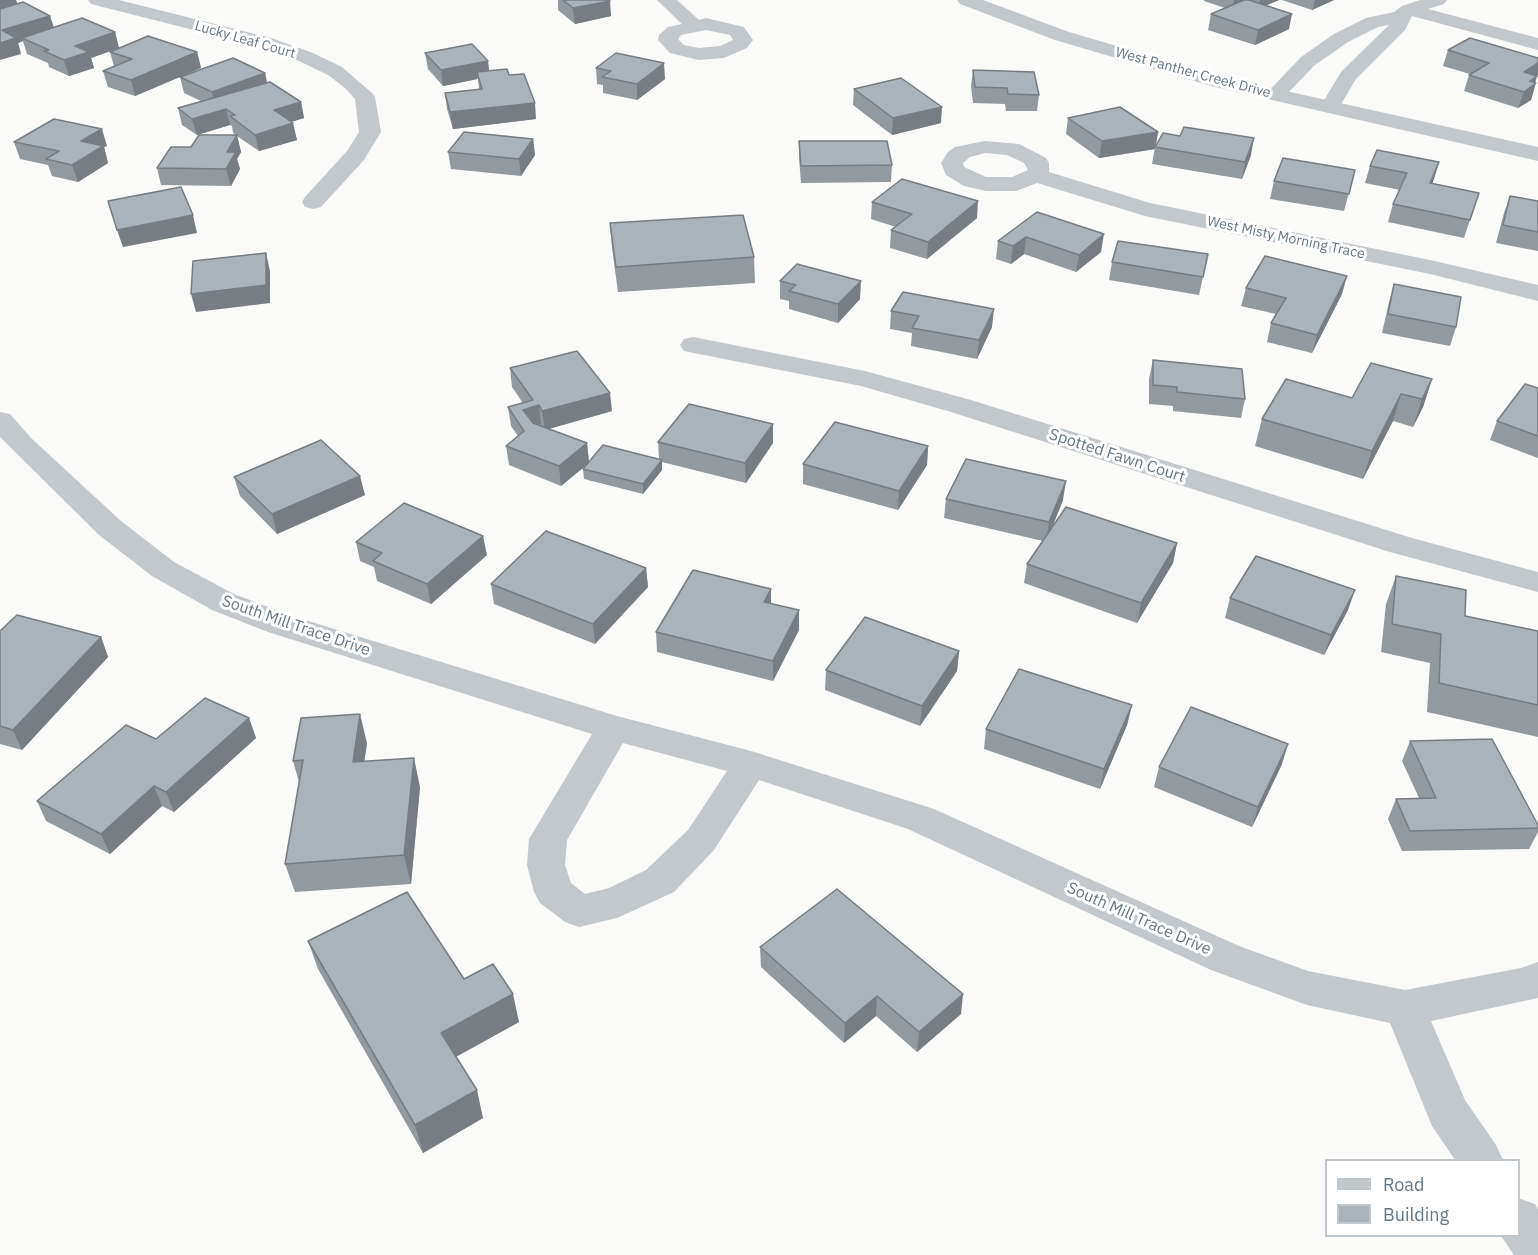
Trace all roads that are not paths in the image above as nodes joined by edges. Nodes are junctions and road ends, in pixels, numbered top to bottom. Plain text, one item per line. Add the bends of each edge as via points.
1 (97, 0) edge
2 (666, 0) edge
3 (966, 0) edge
4 (1438, 0) edge
5 (1405, 14) junction
6 (694, 25) dead end
7 (1538, 44) edge
8 (1275, 95) junction
9 (1330, 107) junction
10 (1426, 128) junction
11 (1538, 145) edge
12 (1538, 154) edge
13 (1036, 175) dead end
14 (314, 202) dead end
15 (1538, 293) edge
16 (693, 345) dead end
17 (7, 439) edge
18 (1538, 582) edge
19 (614, 728) junction
20 (751, 764) junction
21 (1538, 979) edge
22 (1405, 1008) junction
23 (1479, 1159) edge
24 (1520, 1223) edge
25 (1538, 1250) edge

1 - 14 street, Lucky Leaf Court via 264,42 306,57 352,84 365,97 370,132 356,155
2 - 6 street
3 - 8 street, West Panther Creek Drive via 1127,56
4 - 5 street
5 - 7 street
5 - 8 street via 1373,22 1341,38 1308,62
5 - 9 street via 1348,76
8 - 9 street, West Panther Creek Drive
9 - 10 street, West Panther Creek Drive
10 - 11 street, West Panther Creek Drive
10 - 12 street, West Panther Creek Drive
13 - 15 street, West Misty Morning Trace via 1145,209
16 - 18 street, Spotted Fawn Court via 865,379 1401,545
17 - 19 street, South Mill Trace Drive via 163,569 222,602
19 - 20 street, South Mill Trace Drive
19 - 20 street via 548,839 546,865 554,892 579,911 617,902 660,881 701,840
20 - 22 street, South Mill Trace Drive via 921,819 1225,958 1307,988
21 - 22 street, South Mill Trace Drive
22 - 23 street via 1449,1112
24 - 25 street

